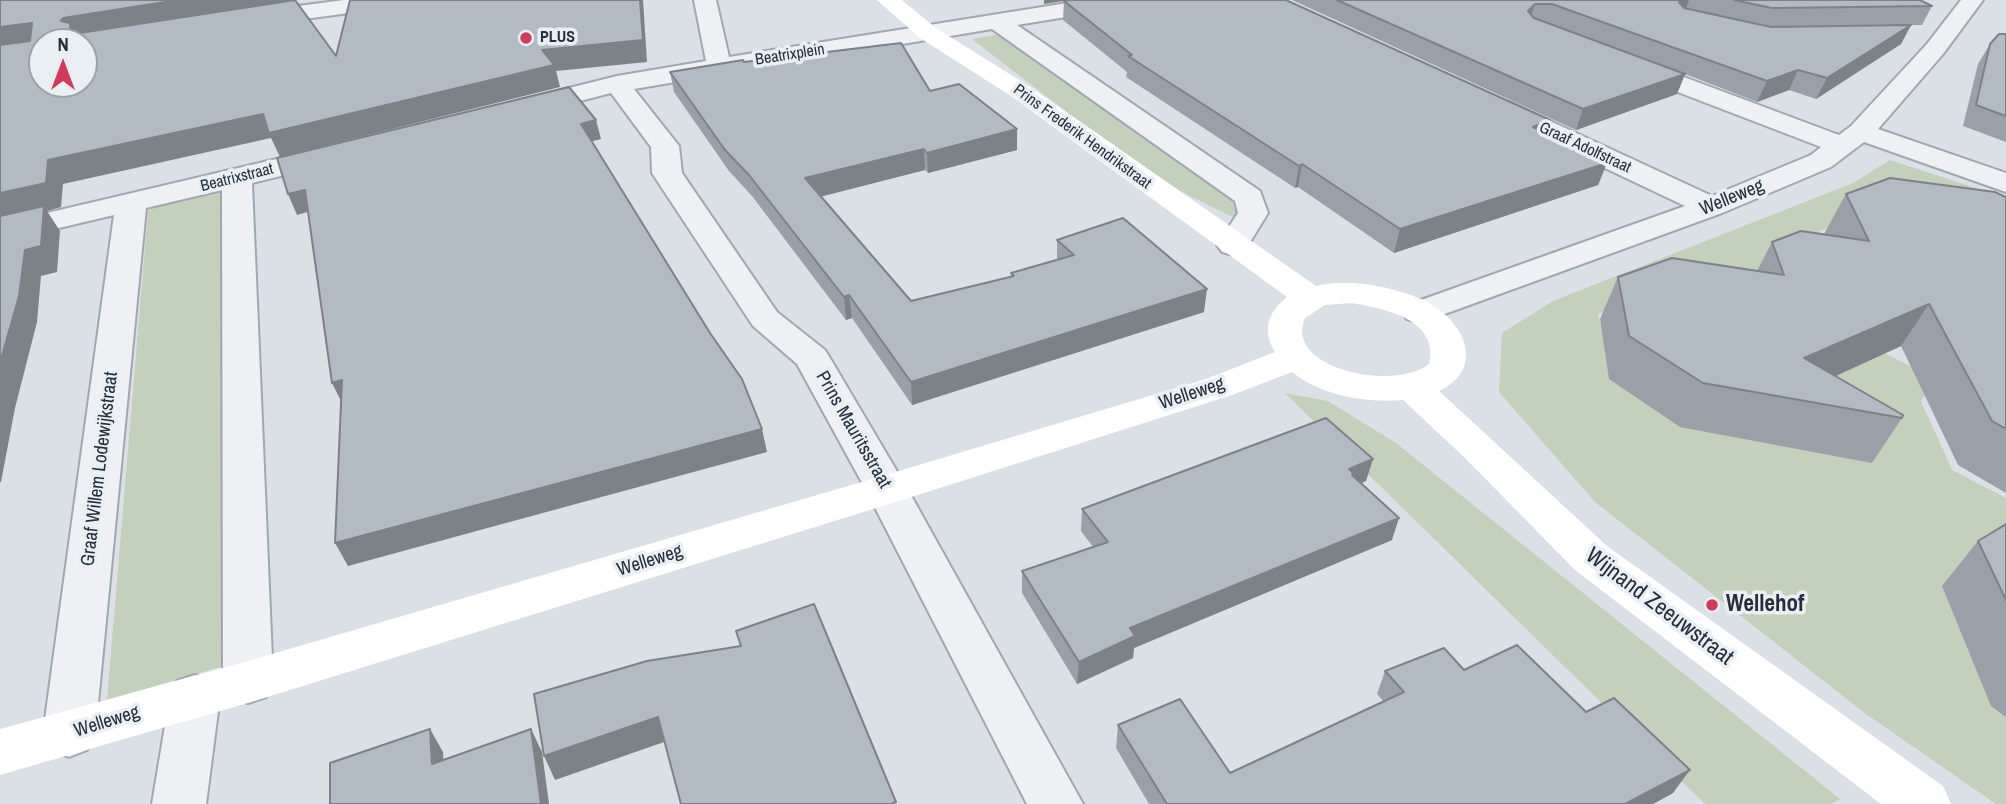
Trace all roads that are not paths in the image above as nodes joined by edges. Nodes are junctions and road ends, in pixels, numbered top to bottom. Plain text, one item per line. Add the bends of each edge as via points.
1 (394, 0) edge
2 (705, 0) edge
3 (888, 0) edge
4 (1127, 0) edge
5 (1972, 0) edge
6 (326, 3) edge
7 (996, 21) junction
8 (225, 23) edge
9 (928, 33) junction
10 (1921, 34) dead end
11 (1947, 34) junction
12 (1613, 59) edge
13 (719, 65) junction
14 (617, 84) junction
15 (1483, 100) edge
16 (495, 114) edge
17 (1852, 139) junction
18 (359, 148) edge
19 (237, 179) junction
20 (2006, 183) edge
21 (131, 203) junction
22 (1711, 207) junction
23 (0, 233) edge
24 (1233, 245) junction
25 (1310, 298) junction
26 (1419, 312) junction
27 (1296, 357) junction
28 (1412, 387) junction
29 (887, 489) junction
30 (248, 682) junction
31 (195, 696) junction
32 (69, 734) junction
33 (0, 752) edge
34 (179, 804) edge
35 (1056, 804) edge
36 (1924, 804) edge

1 - 6 street
2 - 13 street
3 - 9 main road, Prins Frederik Hendrikstraat
4 - 7 street, Beatrixplein
5 - 11 street, Welleweg
6 - 8 street
7 - 9 street, Beatrixplein
7 - 24 street via 1249,197 1253,213
9 - 13 street, Beatrixplein
9 - 24 main road, Prins Frederik Hendrikstraat via 1023,93
10 - 11 street
11 - 17 street, Welleweg
12 - 17 street
13 - 14 street
14 - 16 street
14 - 29 street, Prins Mauritsstraat via 666,146 667,173 765,318 812,358
15 - 22 street, Graaf Adolfstraat
17 - 20 street
17 - 22 street, Welleweg via 1821,161
18 - 19 street, Beatrixstraat
19 - 21 street, Beatrixstraat
19 - 30 street
21 - 23 street, Beatrixstraat
21 - 32 street, Graaf Willem Lodewijkstraat
22 - 26 street, Welleweg
24 - 25 main road, Prins Frederik Hendrikstraat
25 - 26 main road via 1375,295
25 - 27 main road via 1286,317 1283,329
26 - 28 main road via 1447,338 1450,354 1446,368
27 - 28 main road via 1348,385
27 - 29 main road, Welleweg via 1219,387
28 - 36 main road, Wijnand Zeeuwstraat via 1591,558
29 - 30 main road, Welleweg
29 - 35 street, Prins Mauritsstraat
30 - 31 main road, Welleweg
31 - 32 main road, Welleweg
31 - 34 street
32 - 33 main road, Welleweg

